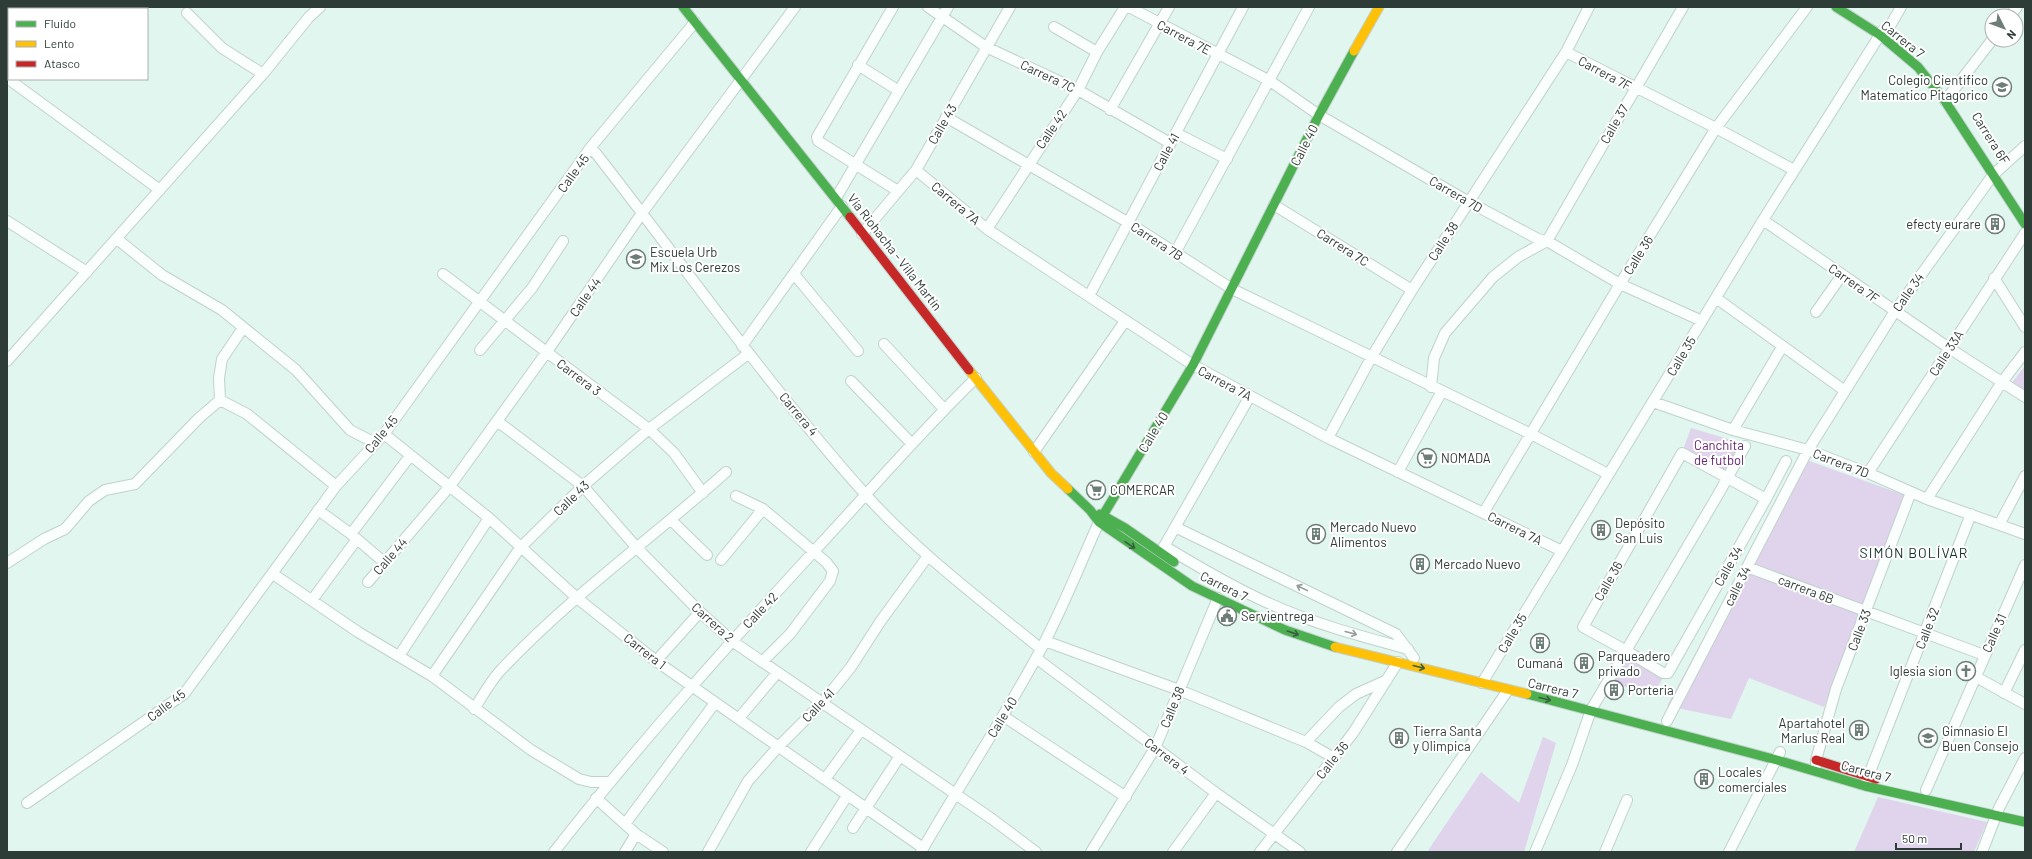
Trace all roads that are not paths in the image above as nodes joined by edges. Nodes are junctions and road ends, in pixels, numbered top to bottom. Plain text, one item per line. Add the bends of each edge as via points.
1 (320, 7) edge
2 (683, 7) edge
3 (795, 7) edge
4 (893, 7) edge
5 (928, 7) edge
6 (948, 7) edge
7 (1010, 7) edge
8 (1125, 7) edge
9 (1129, 7) edge
10 (1169, 7) edge
11 (1244, 7) edge
12 (1309, 7) edge
13 (1379, 7) edge
14 (1589, 7) edge
15 (1683, 7) edge
16 (1807, 7) edge
17 (1836, 7) edge
18 (1845, 7) edge
19 (1901, 7) edge
20 (187, 12) dead end
21 (943, 17) junction
22 (695, 22) junction
23 (1160, 24) junction
24 (1054, 27) dead end
25 (1883, 34) junction
26 (986, 47) junction
27 (1986, 48) edge
28 (1097, 52) junction
29 (1566, 52) junction
30 (1217, 55) junction
31 (858, 65) junction
32 (263, 74) junction
33 (10, 80) edge
34 (741, 80) junction
35 (1270, 81) junction
36 (1635, 89) junction
37 (1078, 90) junction
38 (899, 91) junction
39 (1948, 98) junction
40 (1110, 110) junction
41 (1319, 116) junction
42 (946, 117) junction
43 (1716, 128) junction
44 (1176, 133) junction
45 (1170, 143) junction
46 (591, 147) junction
47 (2025, 147) edge
48 (1226, 159) junction
49 (855, 165) junction
50 (1027, 165) junction
51 (916, 170) junction
52 (1794, 170) junction
53 (1994, 173) junction
54 (160, 190) junction
55 (898, 191) junction
56 (839, 202) junction
57 (1469, 202) junction
58 (1274, 205) junction
59 (2025, 212) edge
60 (642, 213) junction
61 (1763, 220) junction
62 (7, 221) edge
63 (1129, 223) junction
64 (2025, 224) edge
65 (987, 229) junction
66 (2025, 233) edge
67 (862, 234) junction
68 (117, 239) junction
69 (563, 241) dead end
70 (1546, 241) junction
71 (1175, 253) junction
72 (87, 272) junction
73 (443, 274) dead end
74 (794, 274) junction
75 (1842, 275) junction
76 (1994, 278) junction
77 (1620, 284) junction
78 (1232, 289) junction
79 (1412, 290) junction
80 (1089, 296) junction
81 (1716, 298) junction
82 (479, 301) junction
83 (1895, 311) junction
84 (1816, 312) dead end
85 (506, 321) junction
86 (1125, 321) junction
87 (1702, 321) junction
88 (2025, 327) edge
89 (243, 328) junction
90 (884, 344) dead end
91 (1782, 347) junction
92 (1949, 348) junction
93 (480, 350) dead end
94 (745, 350) junction
95 (858, 351) dead end
96 (2025, 352) edge
97 (546, 353) junction
98 (1371, 358) junction
99 (7, 361) edge
100 (1193, 365) junction
101 (976, 378) junction
102 (851, 382) dead end
103 (2002, 382) junction
104 (1431, 387) junction
105 (1442, 391) junction
106 (1845, 391) junction
107 (1250, 396) junction
108 (2025, 397) edge
109 (220, 400) junction
110 (1653, 402) junction
111 (944, 409) junction
112 (497, 421) junction
113 (649, 429) junction
114 (1733, 430) junction
115 (384, 434) junction
116 (1531, 434) junction
117 (1328, 438) junction
118 (375, 443) junction
119 (912, 444) junction
120 (1745, 446) dead end
121 (1808, 450) junction
122 (1034, 452) junction
123 (410, 456) junction
124 (1786, 460) dead end
125 (726, 472) dead end
126 (1398, 472) junction
127 (1868, 473) junction
128 (1608, 474) junction
129 (2025, 476) edge
130 (1727, 478) junction
131 (336, 486) junction
132 (450, 486) junction
133 (583, 486) junction
134 (1911, 492) junction
135 (703, 493) junction
136 (866, 495) junction
137 (736, 496) dead end
138 (1766, 499) junction
139 (1927, 499) junction
140 (763, 509) junction
141 (318, 510) junction
142 (1484, 512) junction
143 (1971, 514) junction
144 (488, 518) junction
145 (1101, 518) junction
146 (671, 520) junction
147 (2000, 524) junction
148 (1175, 527) junction
149 (2025, 534) edge
150 (354, 536) junction
151 (520, 548) junction
152 (637, 548) junction
153 (1562, 551) junction
154 (814, 552) junction
155 (1160, 553) junction
156 (707, 555) dead end
157 (928, 556) junction
158 (721, 560) dead end
159 (7, 563) edge
160 (384, 563) junction
161 (2025, 565) edge
162 (1747, 567) junction
163 (1191, 573) dead end
164 (273, 574) junction
165 (1203, 581) dead end
166 (368, 582) dead end
167 (2021, 582) edge
168 (577, 598) junction
169 (1218, 598) junction
170 (312, 600) junction
171 (700, 612) junction
172 (1865, 612) junction
173 (1926, 633) junction
174 (732, 641) junction
175 (1040, 649) junction
176 (1408, 649) junction
177 (1625, 650) junction
178 (2025, 650) edge
179 (1984, 655) junction
180 (398, 656) junction
181 (1414, 658) junction
182 (656, 660) junction
183 (762, 662) junction
184 (1398, 662) junction
185 (777, 672) junction
186 (432, 676) junction
187 (1976, 677) junction
188 (1484, 679) junction
189 (1387, 680) junction
190 (691, 686) junction
191 (1179, 690) junction
192 (1508, 690) junction
193 (2004, 693) junction
194 (1574, 696) dead end
195 (715, 703) junction
196 (822, 703) junction
197 (1595, 704) junction
198 (2025, 704) edge
199 (474, 709) junction
200 (1003, 716) junction
201 (739, 718) junction
202 (1667, 720) dead end
203 (861, 730) junction
204 (1705, 731) dead end
205 (1306, 742) junction
206 (778, 747) junction
207 (1155, 748) junction
208 (1795, 755) dead end
209 (900, 756) junction
210 (1779, 756) junction
211 (1334, 758) junction
212 (2025, 758) edge
213 (1814, 763) junction
214 (825, 779) junction
215 (609, 782) junction
216 (1867, 782) junction
217 (1926, 790) junction
218 (1216, 793) junction
219 (954, 794) junction
220 (847, 796) junction
221 (1126, 797) junction
222 (596, 798) junction
223 (1627, 800) dead end
224 (27, 803) dead end
225 (866, 808) junction
226 (1998, 812) junction
227 (2025, 814) edge
228 (2025, 822) edge
229 (625, 824) junction
230 (853, 828) dead end
231 (636, 834) junction
232 (1275, 835) junction
233 (922, 850) edge
234 (554, 852) edge
235 (625, 852) edge
236 (663, 852) edge
237 (708, 852) edge
238 (811, 852) edge
239 (1036, 852) edge
240 (1091, 852) edge
241 (1173, 852) edge
242 (1260, 852) edge
243 (1300, 852) edge
244 (1397, 852) edge
245 (1536, 852) edge
246 (1605, 852) edge
247 (1729, 852) edge
248 (1982, 852) edge

1 - 32 street
2 - 22 main road, Vía Riohacha - Villa Martín
3 - 34 street, Calle 44
4 - 31 street
5 - 21 street, Carrera 7C
6 - 21 street, Calle 43
7 - 26 street, Calle 43
8 - 28 street, Calle 42
9 - 23 street, Carrera 7E
10 - 23 street
11 - 30 street, Calle 41
12 - 35 street
13 - 41 main road, Calle 40
14 - 29 street, Calle 38
15 - 36 street, Calle 37
16 - 43 street, Calle 36
17 - 25 main road, Carrera 7
18 - 25 main road, Carrera 7
19 - 25 street, Calle 35
20 - 32 street via 222,48
21 - 26 street, Carrera 7C
21 - 38 street, Calle 43
22 - 34 main road, Vía Riohacha - Villa Martín
22 - 46 street, Calle 45
23 - 30 street, Carrera 7E
23 - 40 street
24 - 28 street
25 - 39 main road, Carrera 7
25 - 52 street, Calle 35
26 - 37 street, Carrera 7C
26 - 42 street, Calle 43
27 - 39 street
28 - 37 street, Calle 42
29 - 36 street, Carrera 7F
29 - 57 street, Calle 38
30 - 35 street, Carrera 7D
30 - 44 street, Calle 41
31 - 38 street
31 - 49 street via 817,137 818,141
32 - 54 street
33 - 54 street
34 - 56 main road, Vía Riohacha - Villa Martín
34 - 60 street, Calle 44
35 - 41 street, Carrera 7D
35 - 48 street
36 - 43 street, Carrera 7F
36 - 70 street, Calle 37
37 - 40 street, Carrera 7C
37 - 50 street, Calle 42
38 - 49 street, Calle 43
39 - 53 main road
40 - 45 street, Carrera 7C
41 - 57 street, Carrera 7D
41 - 58 main road, Calle 40
42 - 50 street, Carrera 7B
42 - 51 street, Calle 43
43 - 52 street, Carrera 7F
43 - 77 street, Calle 36
44 - 45 street, Calle 41
44 - 48 street
45 - 63 street, Calle 41
46 - 60 street, Carrera 4
46 - 82 street, Calle 45
47 - 53 street, Calle 34
48 - 71 street
49 - 55 street
49 - 56 street, Calle 43
50 - 63 street, Carrera 7B
50 - 65 street, Calle 42
51 - 55 street, Calle 43
51 - 65 street, Carrera 7A
52 - 61 street, Calle 35
53 - 59 main road, Carrera 6F
53 - 64 main road
53 - 83 street, Calle 34
54 - 68 street
55 - 67 street, Calle 43
56 - 67 main road, Vía Riohacha - Villa Martín
56 - 74 street, Calle 43
57 - 70 street, Carrera 7D
57 - 79 street, Calle 38
58 - 78 main road, Calle 40
58 - 79 street, Carrera 7C
60 - 94 street, Carrera 4
60 - 97 street, Calle 44
61 - 75 street, Carrera 7F
61 - 81 street, Calle 35
62 - 72 street
63 - 71 street, Carrera 7B
63 - 80 street, Calle 41
65 - 80 street, Carrera 7A
66 - 76 street, Calle 33A
67 - 101 main road, Vía Riohacha - Villa Martín
68 - 72 street
68 - 89 street via 162,275 222,310
69 - 85 street via 532,288
70 - 77 street, Carrera 7D
70 - 104 street via 1518,257 1493,277 1445,333 1434,358
71 - 78 street, Carrera 7B
72 - 99 street
73 - 82 street, Carrera 3
74 - 94 street, Calle 43
74 - 95 street
75 - 83 street, Carrera 7F
75 - 84 street
76 - 88 street
76 - 92 street, Calle 33A
77 - 87 street, Carrera 7D
77 - 116 street, Calle 36
78 - 98 street, Carrera 7B
78 - 100 main road, Calle 40
79 - 98 street, Calle 38
80 - 86 street, Carrera 7A
81 - 87 street, Calle 35
81 - 91 street
82 - 85 street, Carrera 3
82 - 115 street, Calle 45
83 - 92 street, Carrera 7F
83 - 106 street, Calle 34
85 - 93 street
85 - 97 street, Carrera 3
86 - 100 street, Carrera 7A
86 - 122 street
87 - 110 street, Calle 35
89 - 109 street via 222,359 219,378
89 - 118 street via 296,370 350,430
90 - 111 street
91 - 106 street
91 - 114 street
92 - 103 street, Carrera 7F
92 - 127 street, Calle 33A
94 - 113 street, Calle 43
94 - 136 street, Carrera 4
96 - 103 street
97 - 112 street, Calle 44
97 - 113 street, Carrera 3
98 - 104 street, Carrera 7B
98 - 117 street, Calle 38
100 - 107 street, Carrera 7A
100 - 145 main road, Calle 40
101 - 111 street, Calle 42
101 - 122 main road, Vía Riohacha - Villa Martín
102 - 119 street
103 - 108 street, Carrera 7F
103 - 139 street
104 - 105 street, Carrera 7B
105 - 116 street, Carrera 7B
105 - 126 street
106 - 121 street, Calle 34
107 - 117 street, Carrera 7A
107 - 148 street
109 - 131 street via 247,414
109 - 159 street via 135,484 105,490 89,501 65,529
110 - 114 street, Carrera 7D
110 - 128 street, Calle 35
111 - 119 street, Calle 42
112 - 132 street, Calle 44
112 - 133 street, Carrera 2
113 - 133 street, Calle 43
113 - 135 street, Carrera 3 via 674,453
114 - 121 street, Carrera 7D
115 - 118 street, Calle 45
115 - 123 street, Carrera 1
116 - 128 street, Carrera 7B
116 - 142 street, Calle 36
117 - 126 street, Carrera 7A
118 - 131 street, Calle 45
119 - 136 street, Calle 42
120 - 130 street
121 - 127 street, Carrera 7D
121 - 162 street, calle 34
122 - 145 main road, Vía Riohacha - Villa Martín via 1051,473
123 - 132 street, Carrera 1
123 - 150 street
124 - 138 street, Calle 34
125 - 135 street
126 - 142 street, Carrera 7A
127 - 134 street, Carrera 7D
128 - 153 street, Calle 35
129 - 147 street
130 - 138 street
130 - 177 street
130 - 177 street, Calle 36 via 1682,453 1583,627
131 - 141 street, Calle 45
132 - 144 street, Carrera 1
132 - 160 street, Calle 44
133 - 151 street, Calle 43
133 - 152 street, Carrera 2
134 - 139 street, Carrera 7D
134 - 172 street, Calle 33
135 - 146 street
136 - 154 street, Calle 42
136 - 157 street, Carrera 4
137 - 140 street
138 - 177 street, Calle 34 via 1670,670 1663,674
139 - 143 street, Carrera 7D
140 - 154 street
140 - 158 street
141 - 150 street
141 - 164 street, Calle 45
142 - 153 street, Carrera 7A
143 - 147 street, Carrera 7D
143 - 173 street, Calle 32
144 - 151 street, Carrera 1
144 - 180 street
145 - 155 main road, Carrera 7
145 - 175 street, Calle 40
146 - 152 street
146 - 156 street
147 - 149 street, Carrera 7D
148 - 155 street
176 -> 148 street via 1396,634
150 - 160 street
150 - 170 street
151 - 168 street, Carrera 1
151 - 186 street, Calle 43
152 - 168 street
152 - 171 street, Carrera 2
153 - 188 street, Calle 35
154 - 174 street, Calle 42
154 - 183 street via 833,571 830,581 790,634
155 - 163 main road, Carrera 7
155 - 169 main road, Carrera 7 via 1192,586
155 -> 176 street via 1200,567 1266,602 1328,627
157 - 175 street, Carrera 4
157 - 196 street, Calle 41 via 851,667
160 - 166 street, Calle 44
161 - 167 street, Calle 31
162 - 172 street, carrera 6B
162 - 202 street, calle 34
164 - 170 street
164 - 224 street, Calle 45 via 184,694
165 - 181 main road, Carrera 7 via 1288,621 1329,636
167 - 179 street, Calle 31
168 - 182 street, Carrera 1
168 - 199 street via 499,672
169 -> 184 main road, Carrera 7 via 1286,630 1331,646
169 - 191 street, Calle 38
170 - 180 street
171 - 174 street, Carrera 2
171 - 182 street
172 - 173 street
172 - 213 street, Calle 33 via 1836,689
173 - 179 street
173 - 216 street, Calle 32
174 - 183 street, Carrera 2
174 - 190 street, Calle 42
175 - 191 street
175 - 200 street, Calle 40
175 - 207 street, Carrera 4
176 - 181 street
177 - 197 street
178 - 193 street
179 - 187 street, Calle 31
180 - 186 street
181 - 188 main road, Carrera 7
182 - 190 street, Carrera 1
183 - 185 street, Carrera 2
184 -> 188 main road, Carrera 7
184 - 189 street, Calle 36
185 - 196 street, Carrera 2
185 - 201 street
186 - 199 street
187 - 193 street
187 - 217 street, Calle 31
188 - 192 main road, Carrera 7
188 - 194 main road, Carrera 7
189 - 205 street via 1356,694
189 - 211 street, Calle 36
190 - 195 street, Carrera 1
190 - 215 street, Calle 42
191 - 205 street
191 - 207 street, Calle 38
192 -> 197 main road, Carrera 7
192 - 244 street
193 - 198 street
195 - 201 street, Carrera 1
195 - 229 street
196 - 203 street, Carrera 2
196 - 206 street, Calle 41
197 - 210 main road, Carrera 7
197 - 245 street
199 - 215 street via 531,750 579,779
200 - 219 street, Calle 40
200 - 221 street
201 - 206 street, Carrera 1
203 - 209 street, Carrera 2
203 - 214 street
204 - 210 main road, Carrera 7
205 - 211 street
206 - 214 street, Carrera 1
206 - 237 street, Calle 41 via 748,781
207 - 218 street, Carrera 4
207 - 221 street, Calle 38
208 - 210 main road, Carrera 7
209 - 219 street, Carrera 2
209 - 225 street
210 - 213 main road, Carrera 7
210 - 247 street
211 - 232 street, Calle 36
212 - 226 street
213 - 216 main road, Carrera 7
214 - 220 street, Carrera 1
215 - 222 street, Calle 42
216 - 217 main road, Carrera 7
216 - 226 main road, Carrera 7
217 - 226 main road, Carrera 7
218 - 232 street, Carrera 4
218 - 241 street
219 - 233 street, Calle 40
219 - 239 street, Carrera 2
220 - 225 street, Carrera 1
220 - 238 street
221 - 240 street, Calle 38
222 - 229 street
222 - 234 street, Calle 42
223 - 246 street
225 - 230 street
225 - 233 street, Carrera 1
226 - 227 main road, Carrera 7
226 - 228 main road, Carrera 7
226 - 248 street
229 - 231 street
231 - 235 street
231 - 236 street
232 - 242 street, Calle 36
232 - 243 street, Carrera 4

